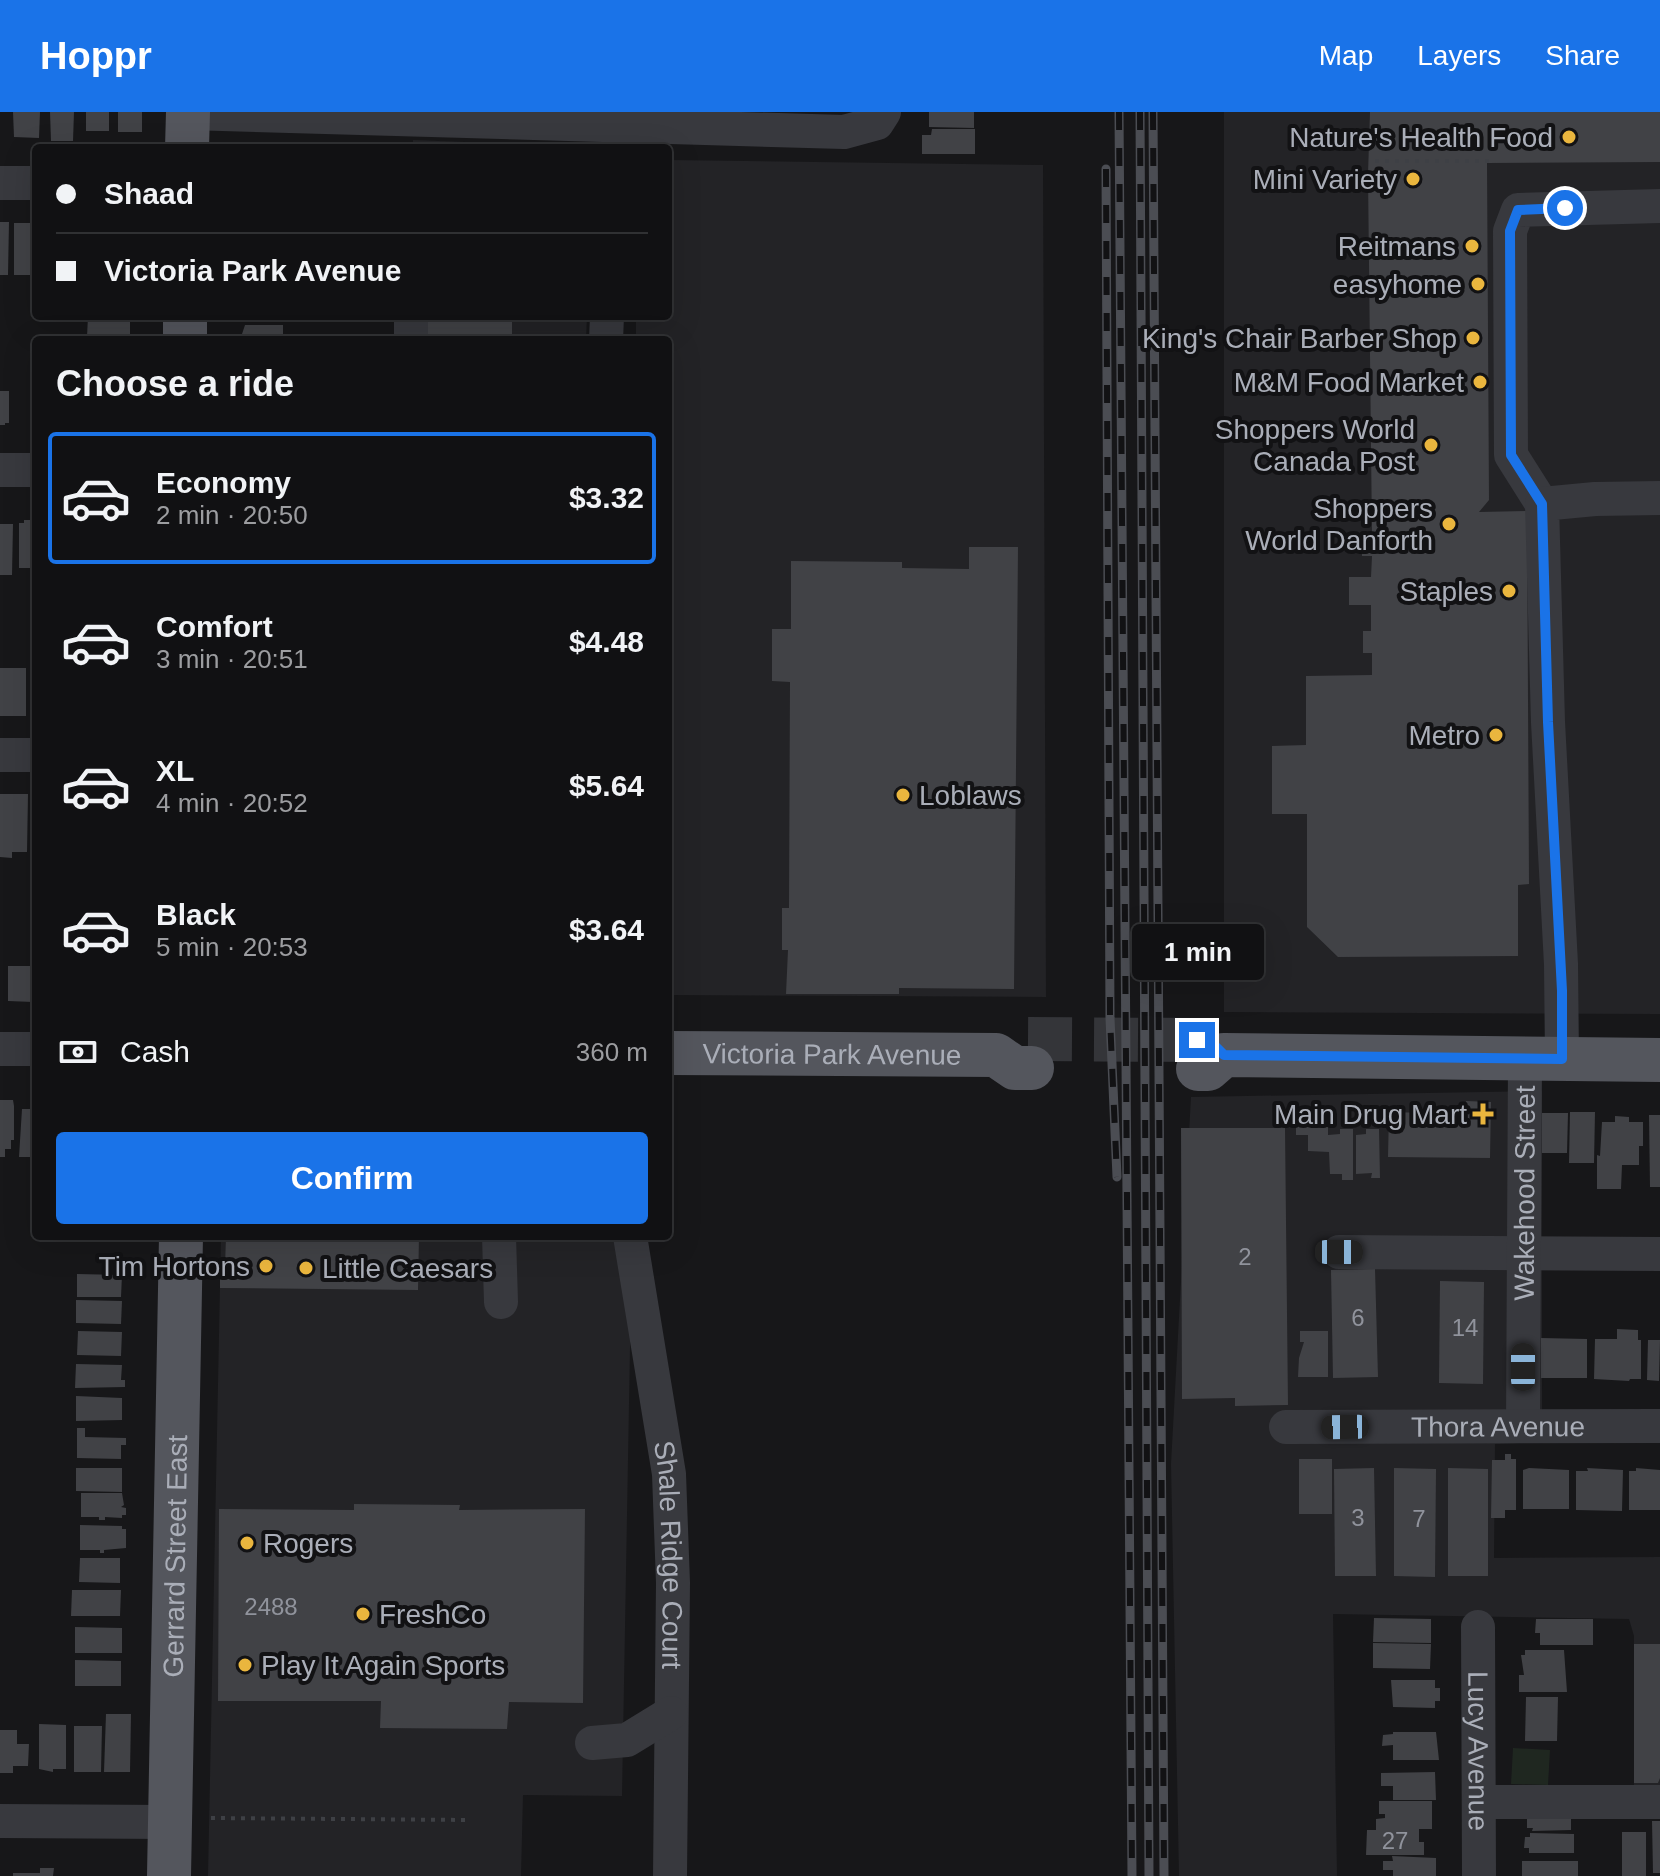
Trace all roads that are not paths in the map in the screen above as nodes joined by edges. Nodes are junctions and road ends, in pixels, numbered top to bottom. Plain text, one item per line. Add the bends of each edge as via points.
1 (884, 112) edge
2 (564, 118) edge
3 (188, 124) edge
4 (415, 127) edge
5 (608, 137) edge
6 (0, 183) edge
7 (32, 183) edge
8 (1660, 206) edge
9 (0, 470) edge
10 (32, 470) edge
11 (1660, 498) edge
12 (1542, 504) junction
13 (0, 755) edge
14 (32, 755) edge
15 (0, 1049) edge
16 (32, 1049) edge
17 (672, 1053) edge
18 (1019, 1054) tunnel mouth
19 (1206, 1054) tunnel mouth
20 (1543, 1059) junction
21 (1660, 1060) edge
22 (181, 1240) edge
23 (499, 1240) edge
24 (631, 1240) edge
25 (1339, 1252) dead end
26 (1523, 1252) junction
27 (1660, 1254) edge
28 (501, 1302) dead end
29 (1523, 1425) junction
30 (1660, 1426) edge
31 (1286, 1427) dead end
32 (1478, 1627) dead end
33 (671, 1713) junction
34 (592, 1743) dead end
35 (1479, 1802) junction
36 (1660, 1802) edge
37 (190, 1820) junction
38 (0, 1821) edge
39 (169, 1876) edge
40 (670, 1876) edge
41 (1479, 1876) edge

1 - 5 street via 877,123 844,132
2 - 4 street
2 - 5 street
3 - 4 street
6 - 7 street
8 - 12 street via 1518,210 1510,231 1511,455
9 - 10 street
11 - 12 street
12 - 20 street, Wakehood Street via 1562,977
13 - 14 street
15 - 16 street
17 - 18 main road, Victoria Park Avenue
19 - 20 main road
20 - 21 main road
20 - 26 street, Wakehood Street
22 - 37 main road, Gerrard Street East
23 - 28 street
24 - 33 street, Shale Ridge Court via 669,1474
25 - 26 street
26 - 27 street
26 - 29 street, Wakehood Street
29 - 30 street, Thora Avenue
29 - 31 street, Thora Avenue
32 - 35 street, Lucy Avenue
33 - 34 street via 627,1740
33 - 40 street, Shale Ridge Court
35 - 36 street
35 - 41 street, Lucy Avenue
37 - 38 street
37 - 39 main road, Gerrard Street East

